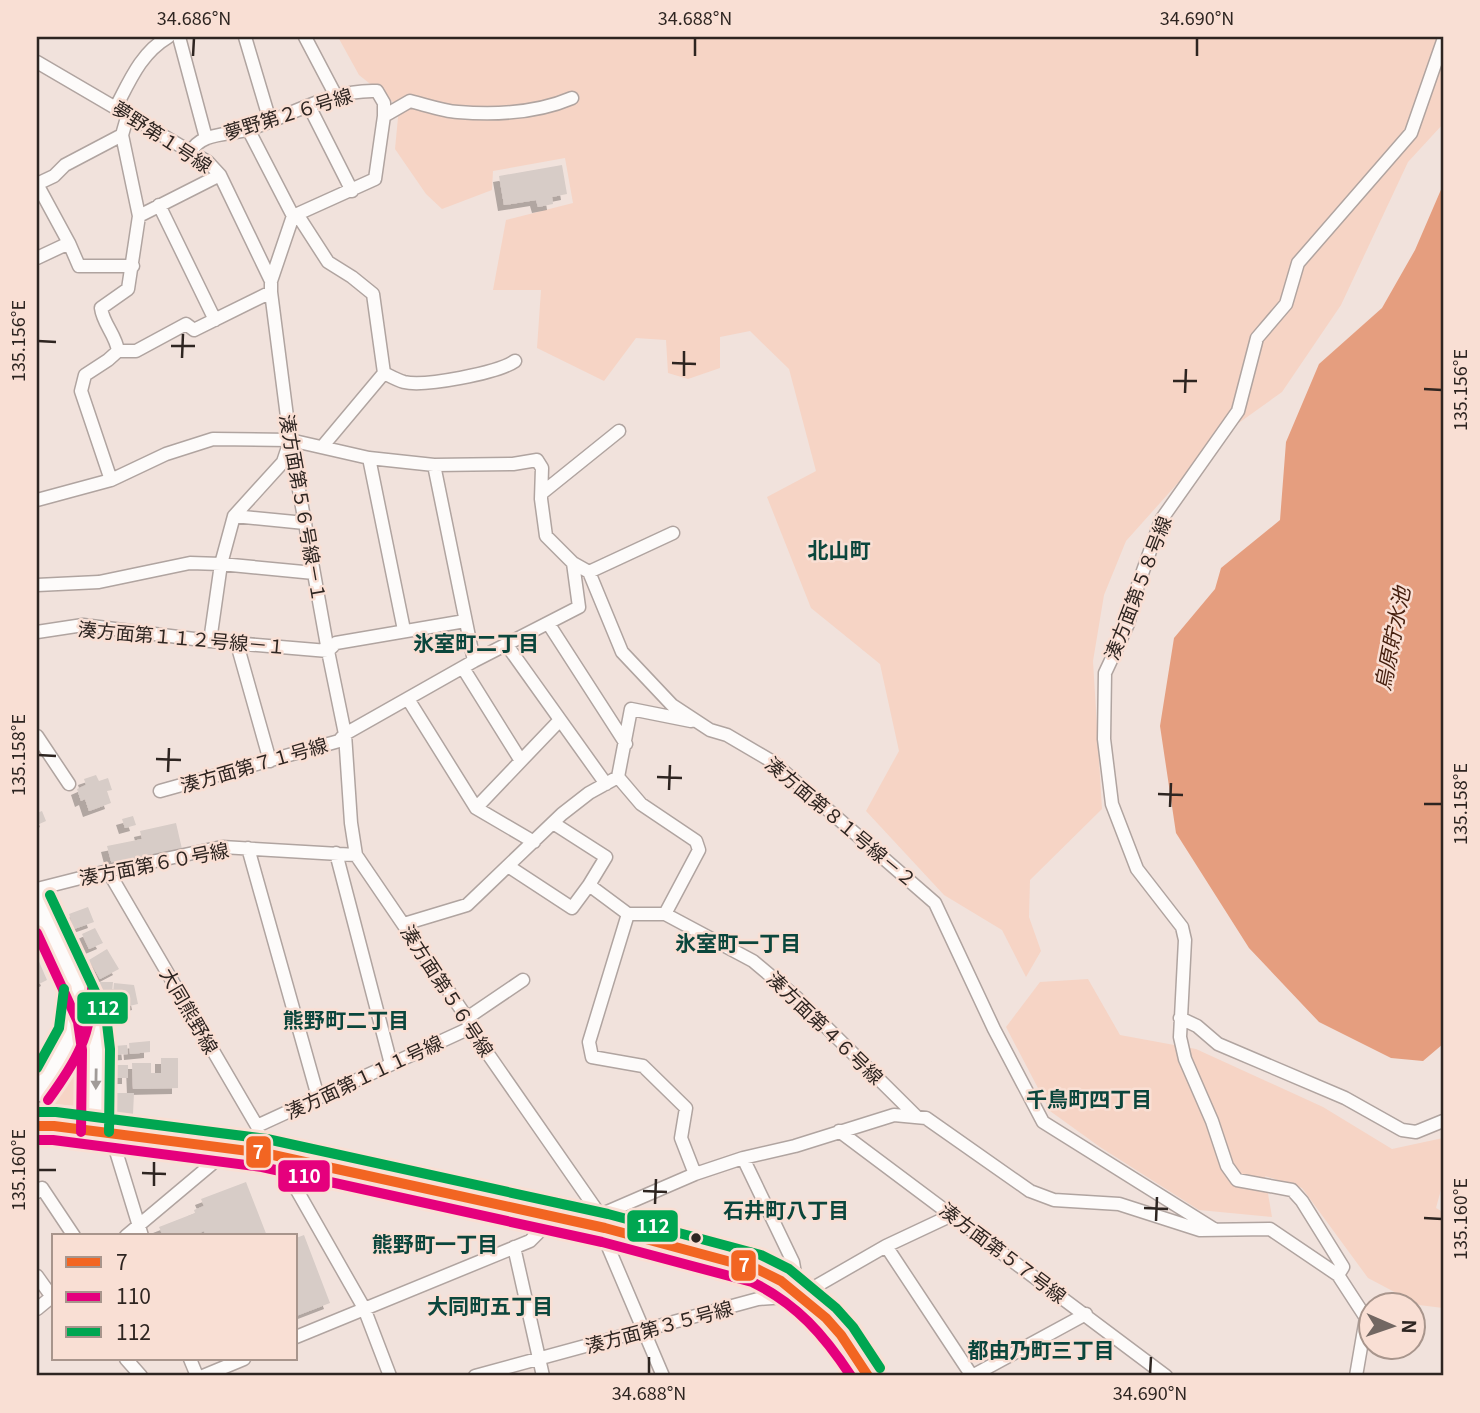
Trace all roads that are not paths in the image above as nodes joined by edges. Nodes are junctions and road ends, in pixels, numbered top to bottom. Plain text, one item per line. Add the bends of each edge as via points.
1 (168, 37) edge
2 (179, 37) edge
3 (245, 37) edge
4 (305, 37) edge
5 (1443, 41) edge
6 (37, 62) edge
7 (336, 96) junction
8 (572, 98) dead end
9 (309, 106) junction
10 (116, 107) junction
11 (384, 109) junction
12 (128, 114) junction
13 (270, 121) junction
14 (248, 129) junction
15 (122, 135) junction
16 (206, 138) junction
17 (191, 152) junction
18 (220, 175) junction
19 (37, 184) edge
20 (352, 191) junction
21 (159, 205) junction
22 (295, 215) junction
23 (139, 216) junction
24 (69, 243) junction
25 (37, 258) edge
26 (133, 266) junction
27 (271, 287) junction
28 (215, 320) junction
29 (118, 351) junction
30 (515, 361) dead end
31 (384, 373) junction
32 (619, 431) dead end
33 (290, 440) junction
34 (322, 447) junction
35 (369, 458) junction
36 (434, 465) junction
37 (111, 480) junction
38 (541, 493) junction
39 (37, 500) edge
40 (234, 516) junction
41 (305, 523) junction
42 (673, 533) dead end
43 (221, 564) junction
44 (573, 564) junction
45 (589, 572) junction
46 (314, 573) junction
47 (37, 585) edge
48 (465, 621) junction
49 (548, 623) junction
50 (404, 630) junction
51 (37, 632) edge
52 (210, 641) junction
53 (237, 643) junction
54 (506, 645) junction
55 (327, 651) junction
56 (469, 664) junction
57 (408, 699) junction
58 (560, 720) junction
59 (698, 722) junction
60 (345, 734) junction
61 (38, 742) edge
62 (626, 744) junction
63 (270, 761) junction
64 (521, 761) junction
65 (618, 777) junction
66 (69, 784) dead end
67 (606, 784) junction
68 (160, 791) dead end
69 (475, 808) junction
70 (552, 823) junction
71 (534, 842) junction
72 (248, 848) junction
73 (336, 853) junction
74 (356, 855) junction
75 (508, 866) junction
76 (108, 871) junction
77 (589, 885) junction
78 (37, 889) edge
79 (37, 901) edge
80 (628, 914) junction
81 (665, 914) junction
82 (404, 924) junction
83 (523, 979) dead end
84 (79, 990) junction
85 (1180, 1018) junction
86 (468, 1023) junction
87 (391, 1064) junction
88 (37, 1092) edge
89 (318, 1097) junction
90 (917, 1117) junction
91 (1443, 1121) edge
92 (37, 1126) edge
93 (257, 1126) junction
94 (839, 1131) junction
95 (103, 1134) junction
96 (225, 1149) junction
97 (274, 1156) junction
98 (743, 1158) junction
99 (695, 1174) junction
100 (37, 1192) edge
101 (952, 1215) junction
102 (554, 1217) junction
103 (603, 1222) junction
104 (1215, 1230) junction
105 (140, 1231) edge
106 (73, 1234) edge
107 (886, 1246) junction
108 (514, 1247) junction
109 (1338, 1275) junction
110 (37, 1276) edge
111 (52, 1295) edge
112 (799, 1296) junction
113 (52, 1297) edge
114 (364, 1308) junction
115 (37, 1309) edge
116 (1086, 1314) junction
117 (644, 1331) junction
118 (298, 1336) edge
119 (539, 1359) junction
120 (127, 1360) edge
121 (242, 1360) edge
122 (141, 1376) edge
123 (202, 1376) edge
124 (390, 1376) edge
125 (475, 1376) edge
126 (543, 1376) edge
127 (663, 1376) edge
128 (867, 1376) edge
129 (972, 1376) edge
130 (1166, 1376) edge
131 (1356, 1376) edge

1 - 10 street via 140,61
2 - 16 street
3 - 13 street
4 - 7 street
5 - 85 street, 湊方面第５８号線 via 1411,133 1298,263 1286,304 1257,338 1238,411 1161,520 1128,624 1105,673 1104,739 1112,804 1137,869 1182,927 1185,940
6 - 10 street, 夢野第１号線
7 - 9 street, 夢野第２６号線
7 - 11 street, 夢野第２６号線 via 377,91
8 - 11 street via 516,112 456,112 410,101
9 - 13 street, 夢野第２６号線
9 - 20 street
10 - 12 street, 夢野第１号線
11 - 20 street via 375,179
12 - 15 street
12 - 17 street, 夢野第１号線
13 - 14 street, 夢野第２６号線
14 - 16 street, 夢野第２６号線
14 - 22 street
15 - 19 street
15 - 23 street
16 - 17 street, 夢野第２６号線
17 - 18 street, 夢野第１号線
18 - 21 street
18 - 27 street, 夢野第１号線
19 - 24 street
20 - 22 street
21 - 23 street
21 - 28 street
22 - 27 street
22 - 31 street via 328,262 373,294
23 - 26 street
24 - 25 street
24 - 26 street via 79,266
26 - 29 street via 128,289 101,309
27 - 28 street
27 - 33 street, 湊方面第５６号線－１
28 - 29 street via 194,330 186,324 136,351
29 - 37 street via 85,375 81,391
30 - 31 street via 505,368 451,380 406,383
31 - 34 street
32 - 38 street
33 - 34 street
33 - 37 street via 213,439 166,454
33 - 40 street via 283,462
33 - 41 street, 湊方面第５６号線－１
34 - 35 street
35 - 36 street
35 - 50 street
36 - 38 street via 537,460 542,468
36 - 48 street
37 - 39 street
38 - 44 street via 545,536
40 - 41 street
40 - 43 street
41 - 46 street, 湊方面第５６号線－１
42 - 45 street
43 - 46 street
43 - 47 street via 190,563 99,582
43 - 52 street
44 - 45 street
44 - 49 street, 湊方面第７１号線 via 579,607
45 - 59 street, 湊方面第８１号線－２ via 622,652 672,705
46 - 55 street, 湊方面第５６号線－１
48 - 50 street
48 - 56 street
49 - 54 street, 湊方面第７１号線
49 - 62 street
50 - 55 street via 335,643
51 - 52 street, 湊方面第１１２号線－１ via 83,625
52 - 53 street, 湊方面第１１２号線－１
53 - 55 street, 湊方面第１１２号線－１
53 - 63 street
54 - 56 street, 湊方面第７１号線
54 - 58 street
55 - 60 street, 湊方面第５６号線－１
56 - 57 street, 湊方面第７１号線
56 - 64 street
57 - 60 street, 湊方面第７１号線
57 - 69 street
58 - 64 street
58 - 67 street
59 - 62 street via 631,709
59 - 104 street, 湊方面第８１号線－２ via 774,762 935,903 1043,1122
60 - 63 street, 湊方面第７１号線 via 339,741
60 - 74 street, 湊方面第５６号線
61 - 66 street
62 - 65 street
63 - 68 street, 湊方面第７１号線
64 - 69 street
65 - 67 street
65 - 81 street via 641,804 696,841 699,850
67 - 70 street
69 - 71 street
70 - 71 street
70 - 77 street via 606,857
71 - 75 street
72 - 73 street, 湊方面第６０号線
72 - 76 street, 湊方面第６０号線 via 222,847
72 - 89 street
73 - 74 street, 湊方面第６０号線
73 - 87 street
74 - 82 street, 湊方面第５６号線
75 - 77 street via 572,908
75 - 82 street via 467,905
76 - 78 street, 湊方面第６０号線
76 - 93 street, 大同熊野線
77 - 80 street
79 - 84 main road
80 - 81 street, 湊方面第４６号線
80 - 99 street via 589,1042 592,1057 643,1066 686,1108 681,1138
81 - 90 street, 湊方面第４６号線 via 753,961 797,998
82 - 86 street, 湊方面第５６号線
83 - 86 street, 湊方面第１１１号線
84 - 88 main road via 75,1028
84 -> 95 main road via 92,1018
85 - 91 street via 1219,1044 1345,1098 1402,1130 1416,1132
85 - 109 street, 湊方面第５８号線 via 1185,1059 1227,1166 1237,1180 1292,1190 1343,1267
86 - 87 street, 湊方面第１１１号線
86 - 103 street, 湊方面第５６号線
87 - 89 street, 湊方面第１１１号線
89 - 93 street, 湊方面第１１１号線
90 - 94 street via 894,1115
90 - 104 street via 926,1118 1030,1191 1054,1200 1119,1205 1200,1230
92 - 95 main road
93 - 97 street, 大同熊野線
94 - 98 street
94 - 101 street, 湊方面第５７号線
95 - 96 main road
95 - 105 street
96 - 97 main road
96 - 105 street
97 - 102 main road
97 - 114 street, 大同熊野線
98 - 99 street
98 - 112 street via 793,1262
99 - 103 street
100 - 106 street via 42,1188
101 - 107 street, 湊方面第３５号線
101 - 116 street, 湊方面第５７号線
102 - 103 main road
102 - 108 street via 530,1241
103 - 112 main road via 757,1269
103 - 117 street, 湊方面第５６号線
104 - 109 street via 1270,1229
107 - 112 street, 湊方面第３５号線
107 - 129 street
108 - 114 street
108 - 119 street
109 - 131 street via 1366,1318
110 - 111 street
112 - 117 street, 湊方面第３５号線 via 758,1299
112 - 128 main road via 841,1335
113 - 115 street
114 - 118 street
114 - 124 street, 大同熊野線
116 - 129 street
116 - 130 street, 湊方面第５７号線
117 - 119 street, 湊方面第３５号線
117 - 127 street, 湊方面第５６号線
119 - 125 street, 湊方面第３５号線
119 - 126 street
120 - 122 street
121 - 123 street

